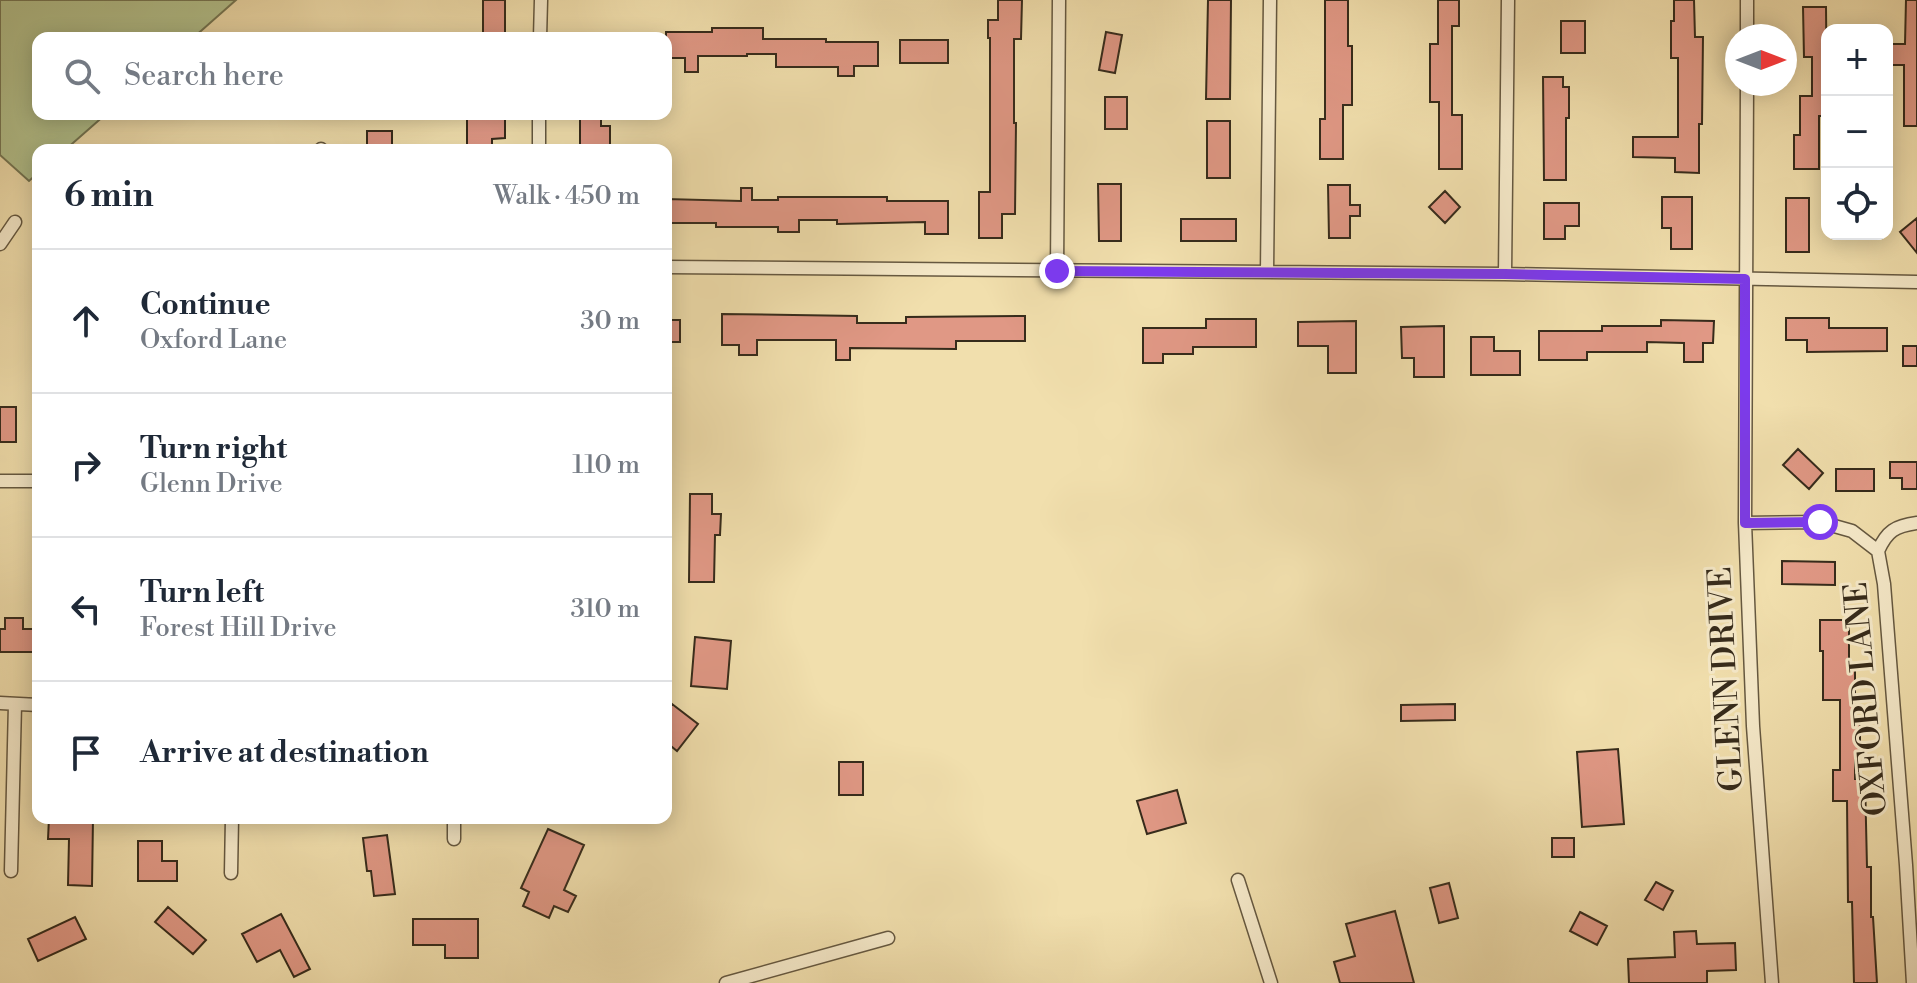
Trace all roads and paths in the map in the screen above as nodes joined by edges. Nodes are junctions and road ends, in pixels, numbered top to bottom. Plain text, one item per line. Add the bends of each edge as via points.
1 (541, 0) edge
2 (1059, 0) edge
3 (1270, 0) edge
4 (1508, 0) edge
5 (1747, 0) edge
6 (1747, 24) edge
7 (540, 32) edge
8 (1747, 96) edge
9 (539, 120) edge
10 (539, 144) edge
11 (15, 222) dead end
12 (0, 244) edge
13 (672, 267) edge
14 (1057, 271) junction
15 (1267, 272) junction
16 (1505, 274) junction
17 (1745, 279) junction
18 (1917, 282) edge
19 (0, 481) edge
20 (32, 481) edge
21 (1745, 523) junction
22 (1917, 523) edge
23 (1878, 551) junction
24 (0, 703) edge
25 (15, 704) junction
26 (32, 705) edge
27 (232, 824) edge
28 (454, 824) edge
29 (454, 839) dead end
30 (1912, 865) edge
31 (11, 871) dead end
32 (231, 873) dead end
33 (1238, 880) dead end
34 (888, 938) dead end
35 (726, 983) edge
36 (1271, 983) edge
37 (1772, 983) edge
38 (1913, 983) edge

1 - 7 street
2 - 14 street
3 - 15 street
4 - 16 street
5 - 6 street
8 - 17 street, GLENN DRIVE
9 - 10 street
11 - 12 street
13 - 14 street
14 - 15 street
15 - 16 street
16 - 17 street
17 - 18 street
17 - 21 street, GLENN DRIVE
19 - 20 street
21 - 23 street, OXFORD LANE via 1820,522 1852,531
21 - 37 street, GLENN DRIVE
22 - 23 street via 1894,529
23 - 30 street, OXFORD LANE
24 - 25 street
25 - 26 street
25 - 31 street
27 - 32 street
28 - 29 street
30 - 38 street, OXFORD LANE
33 - 36 street
34 - 35 street

